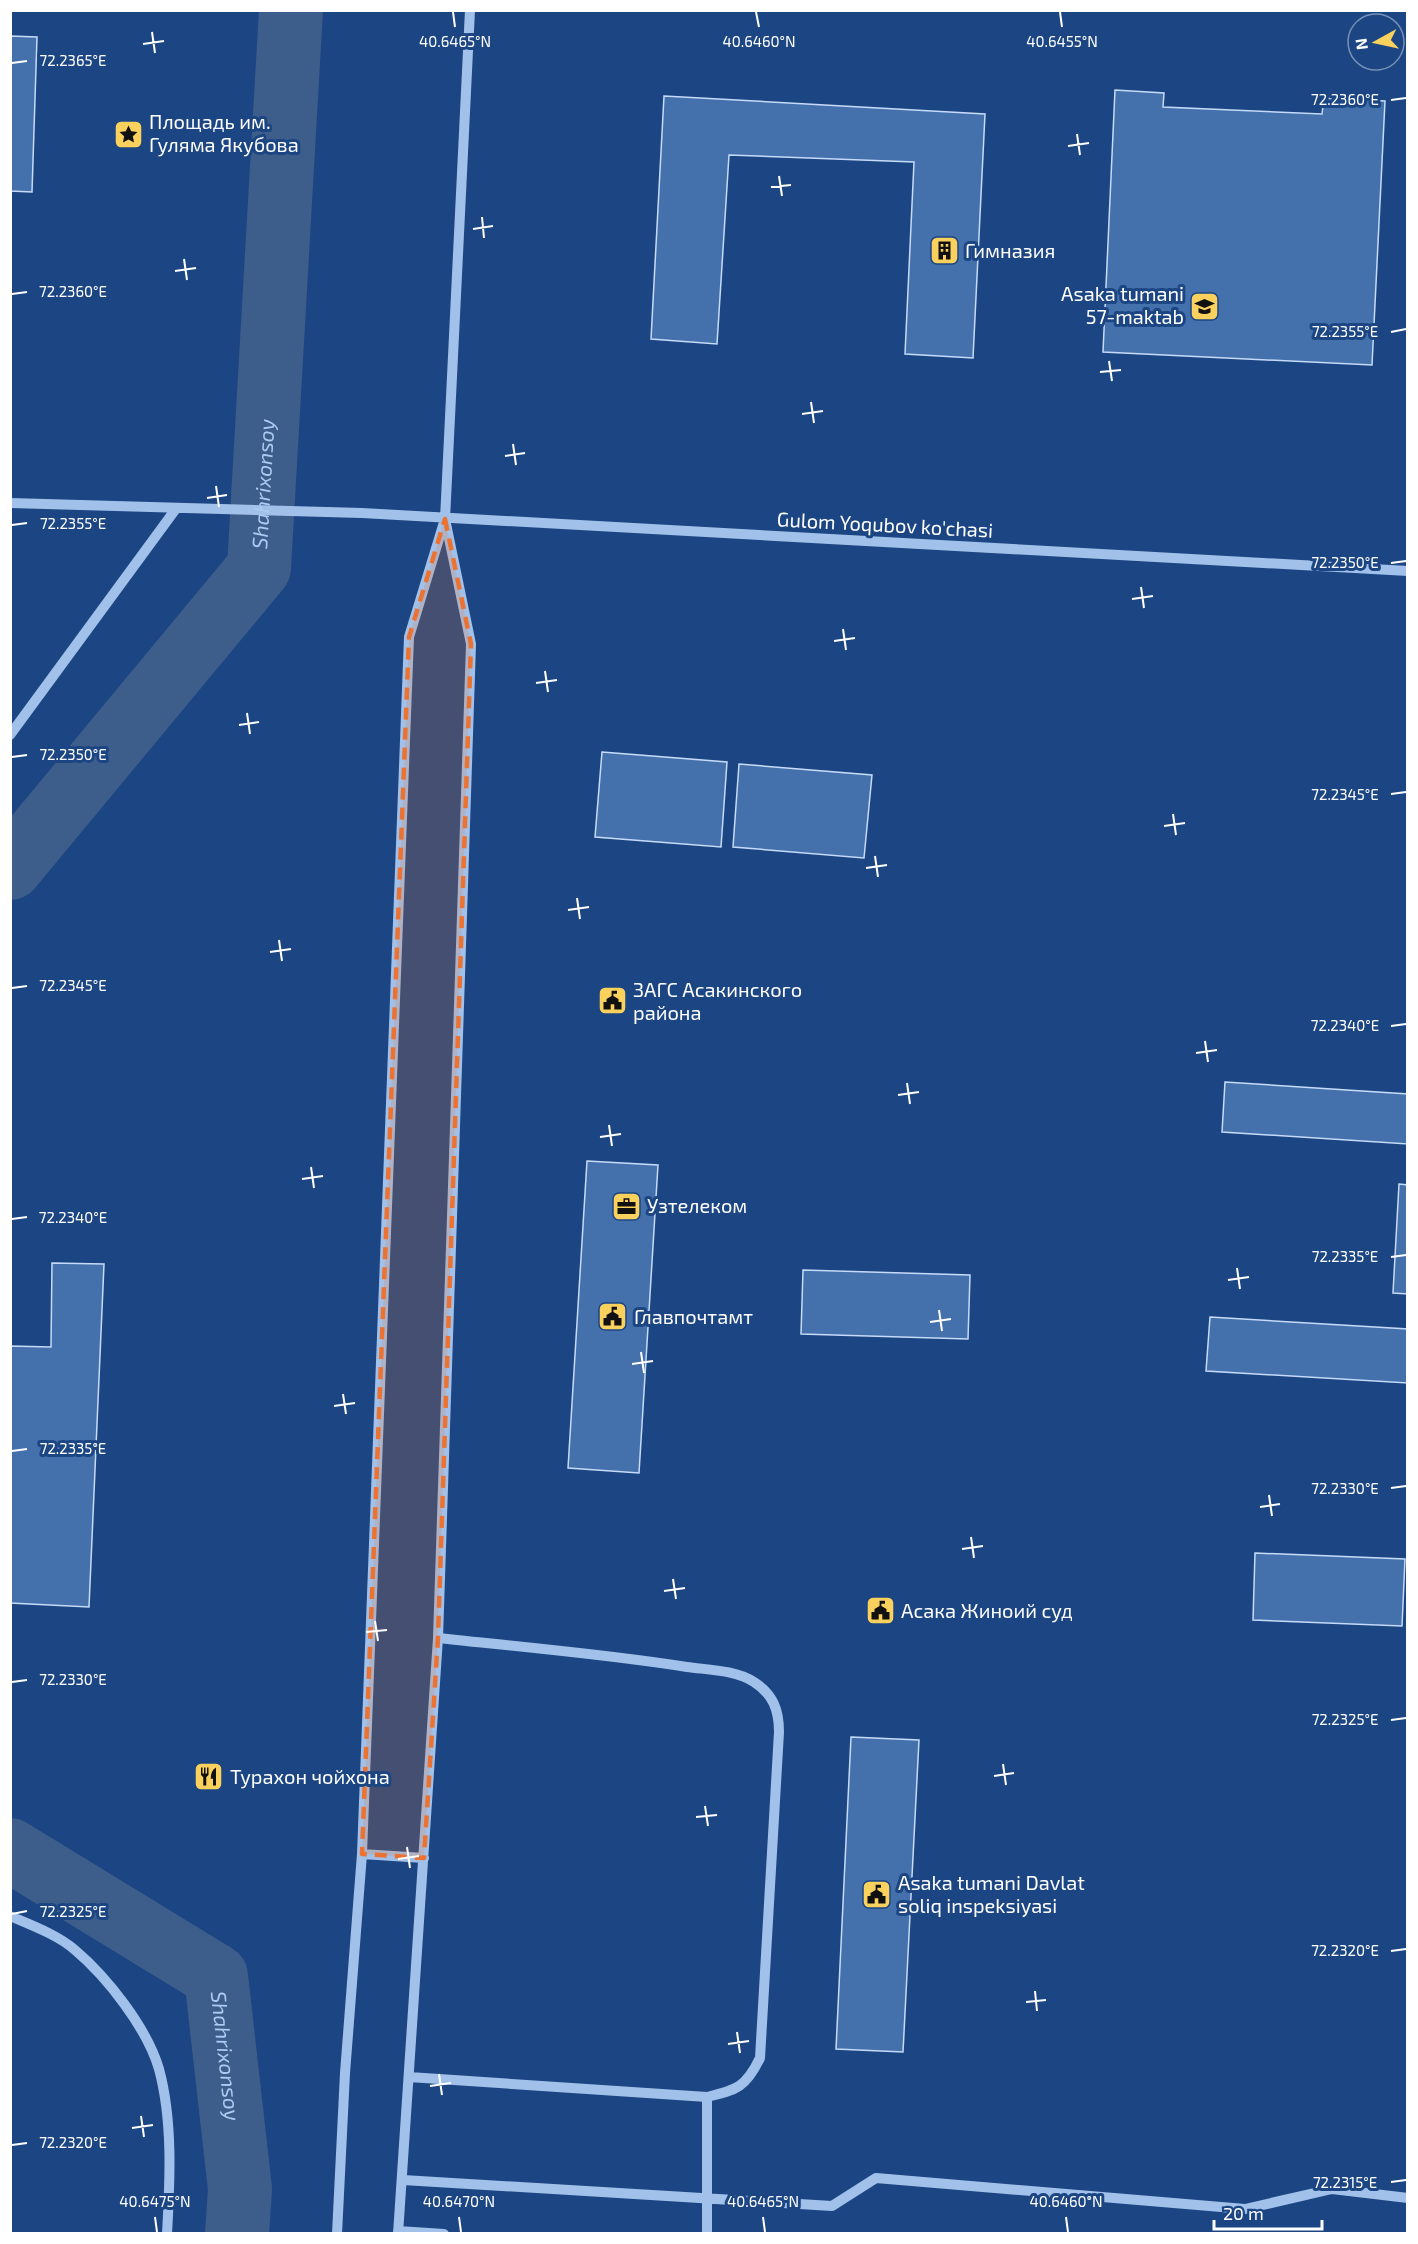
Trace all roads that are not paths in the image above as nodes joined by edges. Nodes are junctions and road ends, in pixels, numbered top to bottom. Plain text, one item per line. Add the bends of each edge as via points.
1 (470, 10) edge
2 (10, 503) edge
3 (175, 510) junction
4 (445, 519) junction
5 (1407, 571) edge
6 (10, 735) edge
7 (438, 1638) junction
8 (362, 1854) junction
9 (424, 1858) junction
10 (10, 1916) edge
11 (409, 2077) junction
12 (707, 2097) junction
13 (403, 2180) junction
14 (1407, 2198) edge
15 (706, 2199) junction
16 (398, 2232) edge
17 (166, 2234) edge
18 (337, 2234) edge
19 (444, 2234) edge
20 (707, 2234) edge

1 - 4 street
2 - 3 street
3 - 4 street, Gulom Yoqubov ko'chasi via 362,513
3 - 6 street
4 - 5 street, Gulom Yoqubov ko'chasi
4 - 7 street via 471,644
4 - 8 street via 409,637
7 - 9 street
7 - 12 street via 648,1660 739,1675 772,1698 779,1732 760,2058 750,2078 734,2091
8 - 9 street
8 - 18 street
9 - 11 street
10 - 17 street via 74,1949 135,2020 158,2068 167,2116
11 - 12 street
11 - 13 street
12 - 15 street
13 - 15 street
13 - 16 street
14 - 15 street via 1332,2189 1245,2210 876,2178 831,2206
15 - 20 street
16 - 19 street

